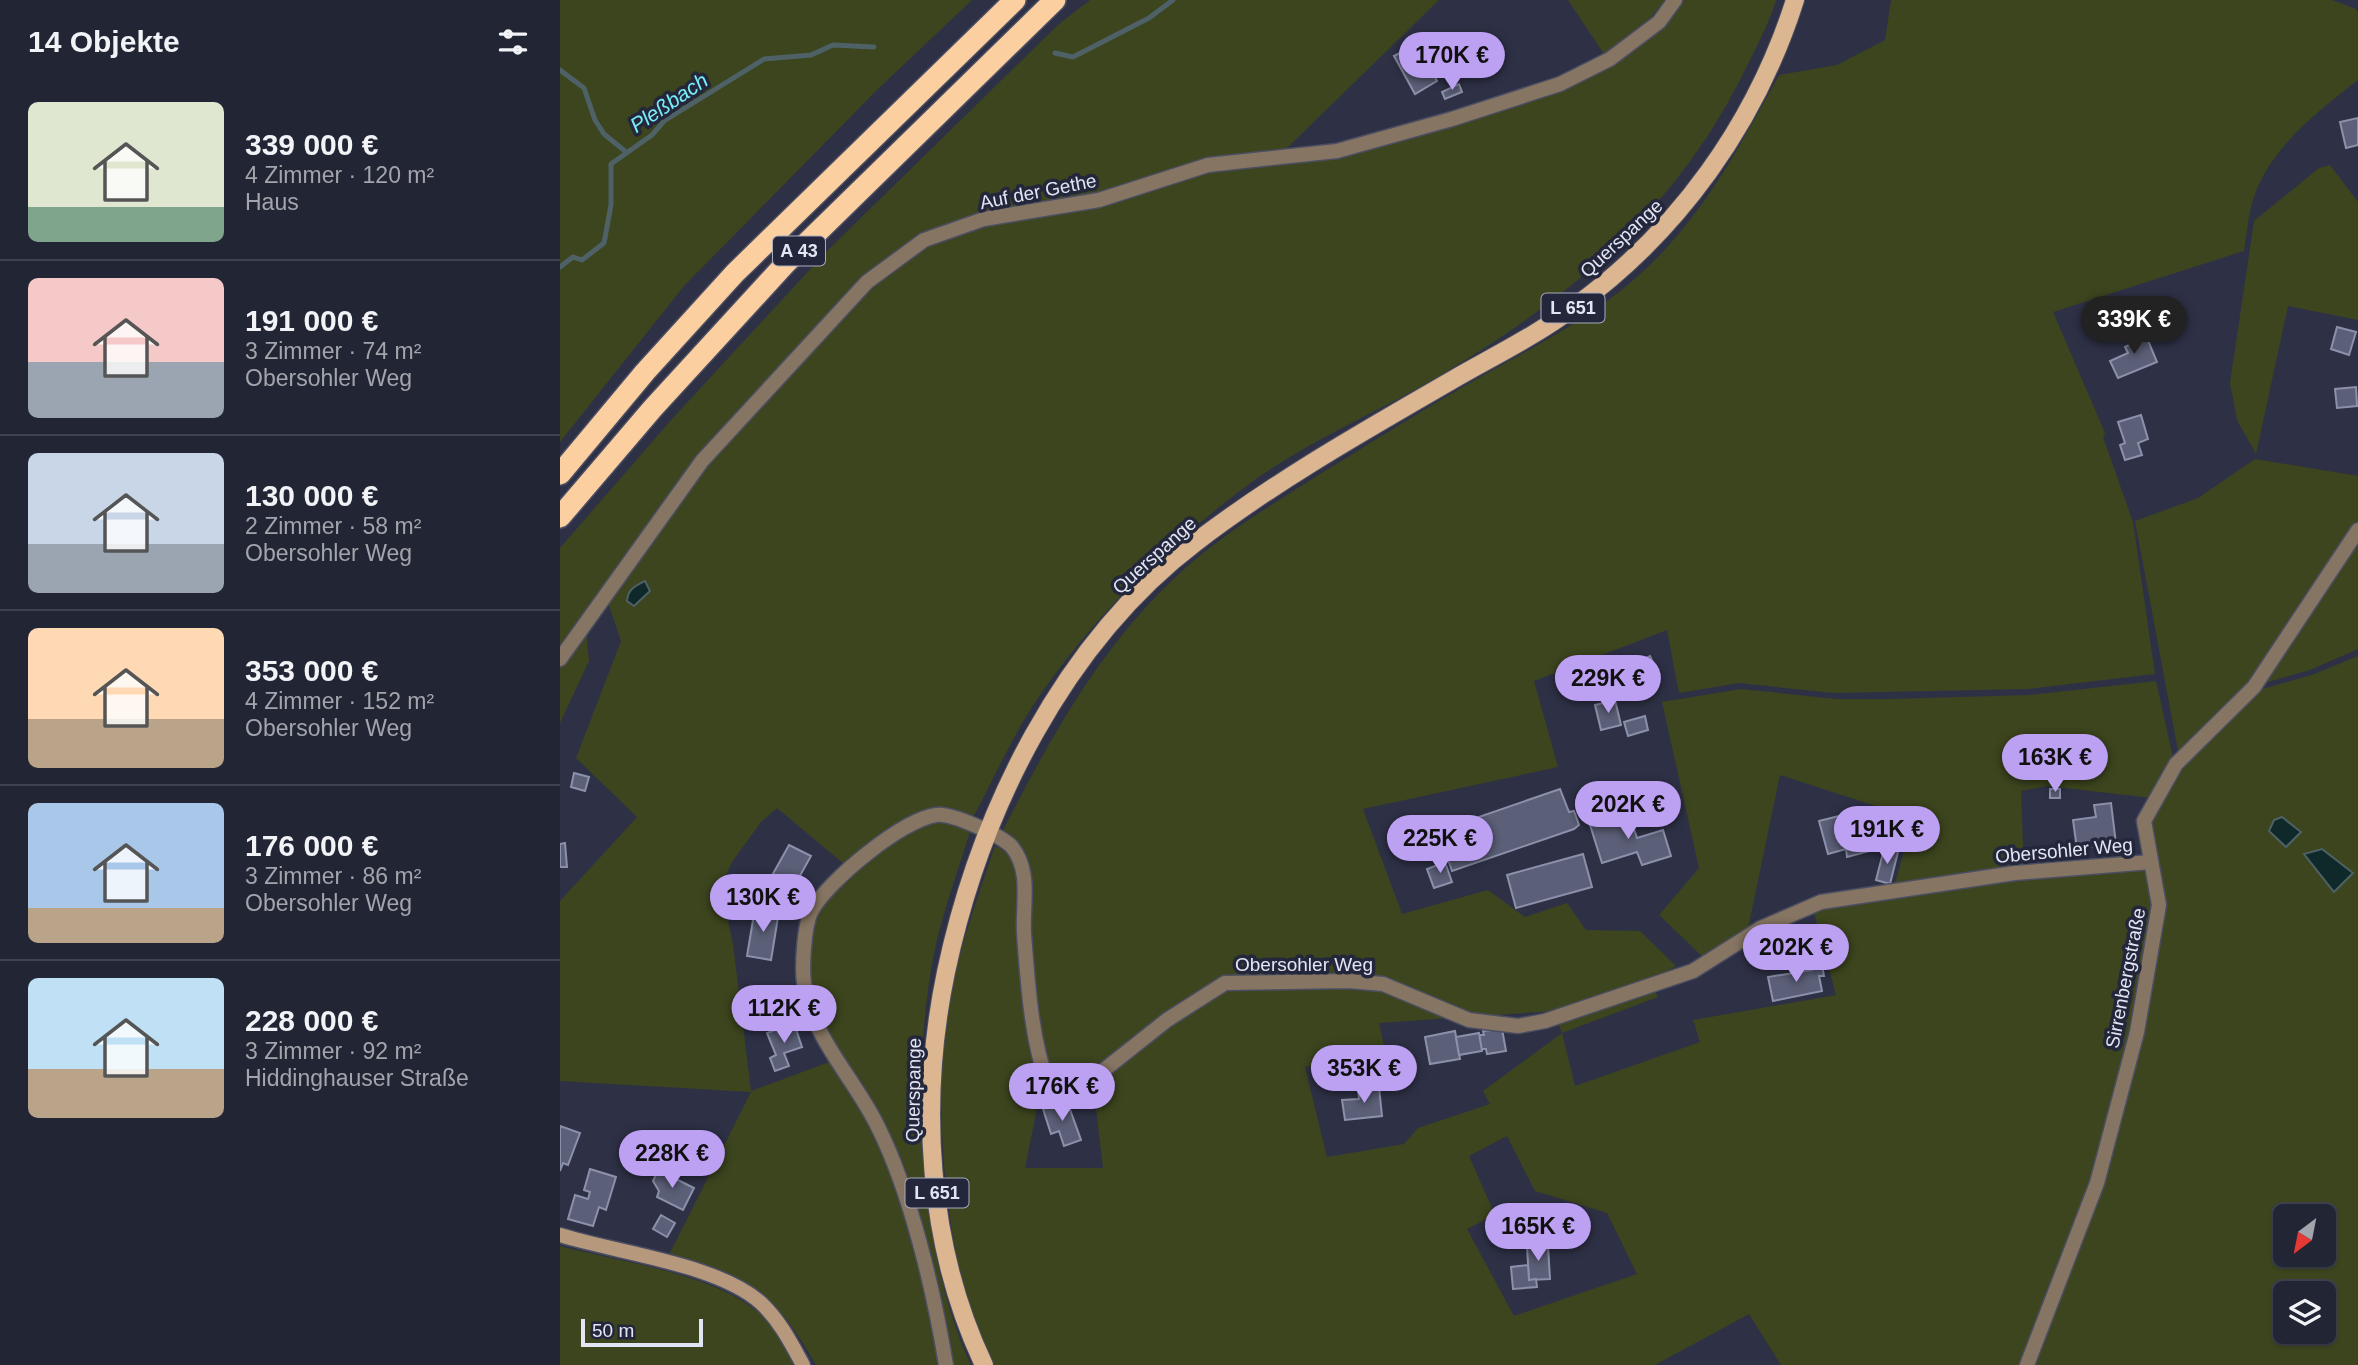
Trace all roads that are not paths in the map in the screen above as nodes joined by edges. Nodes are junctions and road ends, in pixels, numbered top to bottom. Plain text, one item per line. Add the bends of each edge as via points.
1 (1015, 0) edge
2 (1055, 0) edge
3 (1675, 0) edge
4 (1795, 0) edge
5 (560, 474) edge
6 (560, 517) edge
7 (2358, 530) edge
8 (560, 659) edge
9 (986, 832) junction
10 (2151, 862) junction
11 (560, 1235) edge
12 (803, 1365) edge
13 (946, 1365) edge
14 (984, 1365) edge
15 (2027, 1365) edge

1 - 5 highway, A 43 via 735,274
2 - 6 highway, A 43 via 786,263
3 - 8 street, Auf der Gethe via 1659,22 1610,59 1560,84 1452,119 1337,151 1208,165 1100,200 984,219 924,240 867,282 702,461
4 - 9 main road, Querspange / L 651 via 1774,55 1720,157 1652,241 1564,315 1300,469 1192,544 1103,632 1075,670 1018,764
7 - 10 street, Sirrenbergstraße via 2254,687 2176,764 2144,821
9 - 10 street, Obersohler Weg via 1010,845 1019,858 1036,1049 1048,1085 1066,1086 1085,1085 1124,1052 1225,983 1383,984 1469,1020 1518,1026 1693,971 1761,928 1821,902 2015,873
9 - 13 street, Obersohler Weg via 948,814 935,815 881,844 845,869 811,911 804,957 804,987 819,1033 877,1125 901,1178 940,1325
9 - 14 main road, Querspange / L 651 via 954,932 937,1014 932,1149 942,1243
10 - 15 street, Sirrenbergstraße via 2160,905 2137,1032 2097,1182
11 - 12 street via 715,1276 760,1302 784,1329

